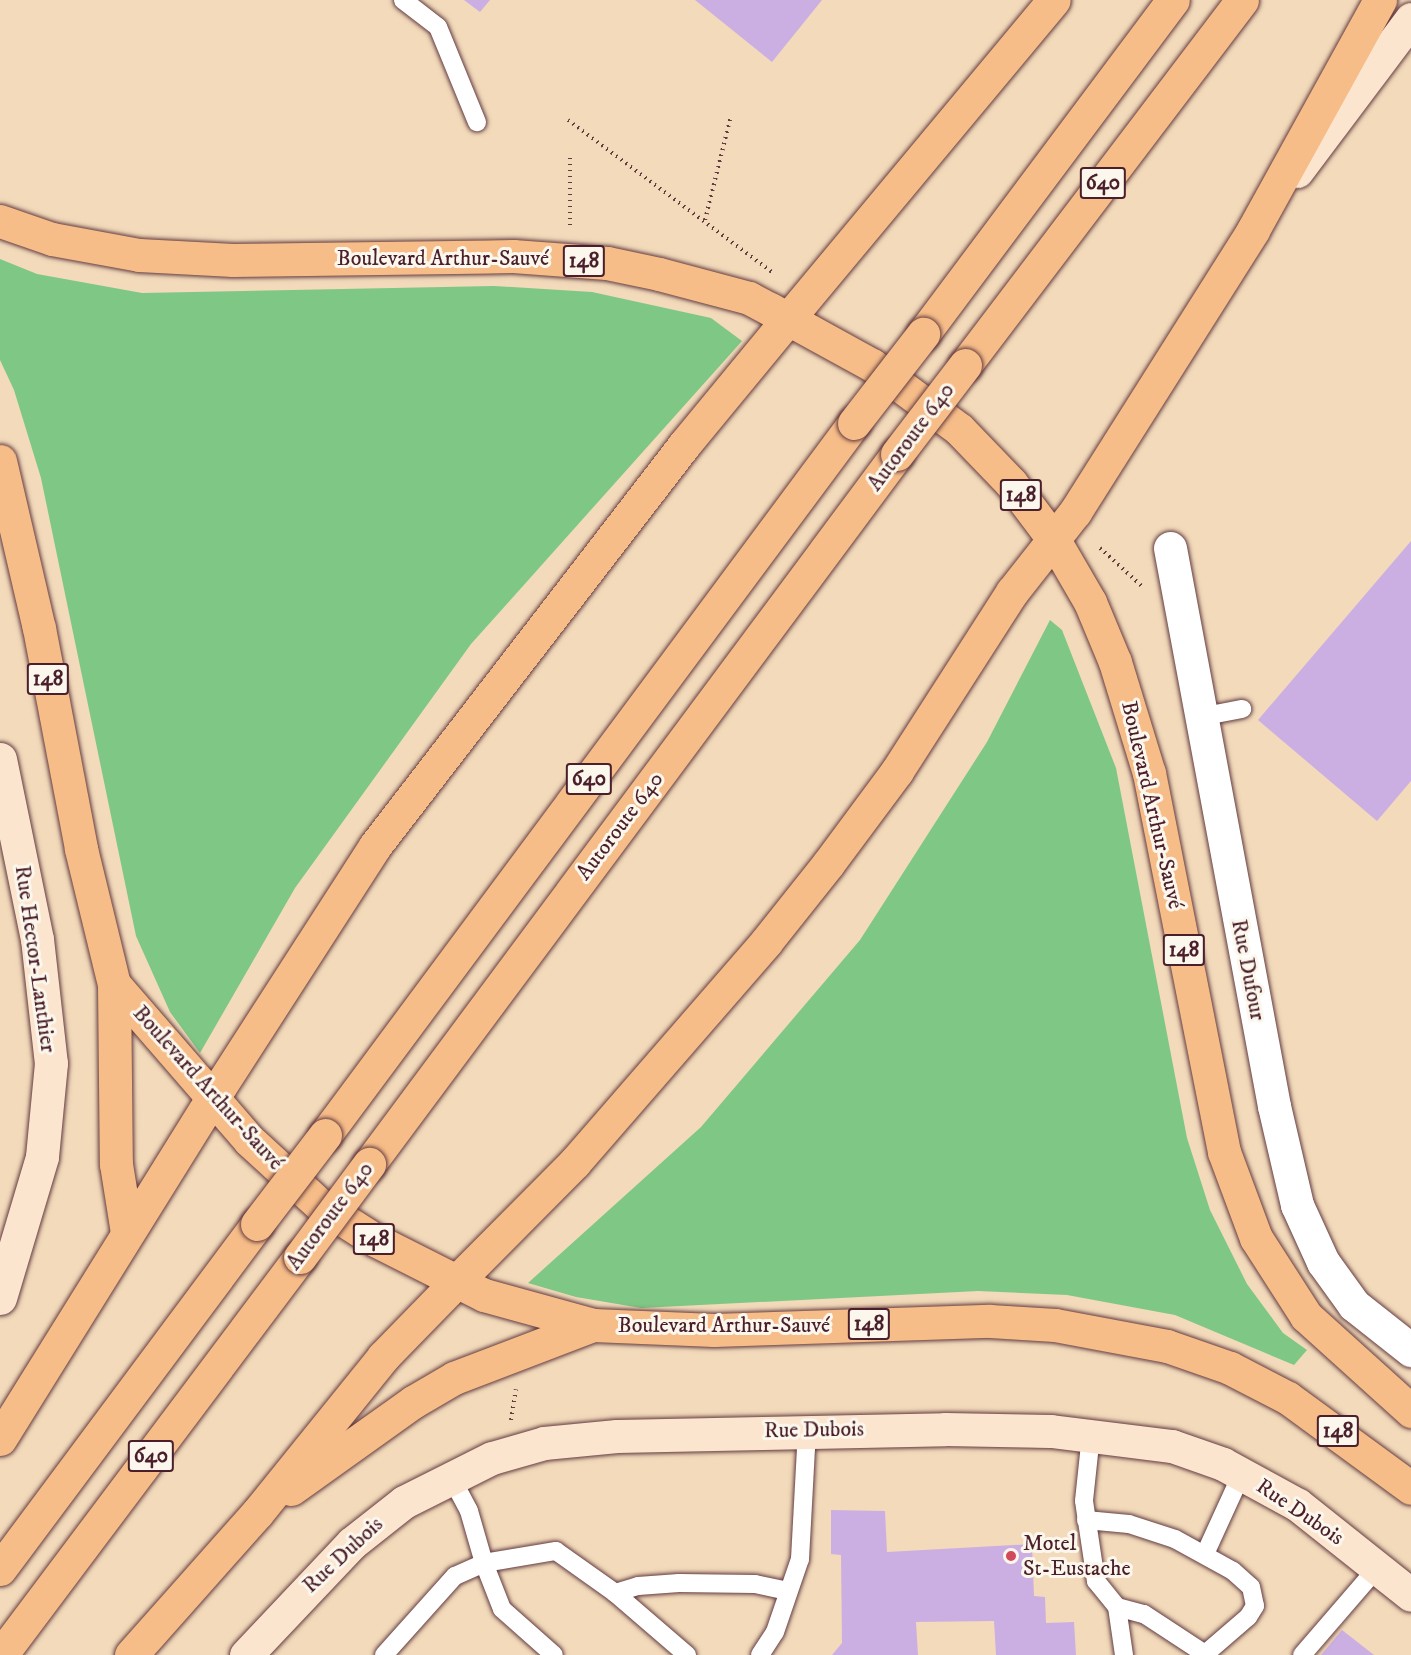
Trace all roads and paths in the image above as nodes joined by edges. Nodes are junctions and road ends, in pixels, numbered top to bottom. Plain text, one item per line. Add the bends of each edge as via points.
1 (403, 0) edge
2 (1053, 0) edge
3 (1173, 0) edge
4 (1242, 0) edge
5 (1380, 0) edge
6 (1411, 19) edge
7 (731, 116) dead end
8 (568, 120) dead end
9 (477, 122) dead end
10 (570, 158) dead end
11 (705, 220) junction
12 (0, 221) edge
13 (1253, 230) junction
14 (571, 238) dead end
15 (776, 277) dead end
16 (788, 319) junction
17 (0, 461) edge
18 (1054, 540) junction
19 (1170, 548) dead end
20 (1242, 709) dead end
21 (1200, 717) junction
22 (0, 759) edge
23 (114, 984) junction
24 (212, 1099) junction
25 (127, 1233) junction
26 (4, 1276) edge
27 (456, 1282) junction
28 (593, 1325) junction
29 (1411, 1350) edge
30 (519, 1378) dead end
31 (1411, 1411) edge
32 (511, 1424) dead end
33 (807, 1429) junction
34 (1091, 1435) junction
35 (0, 1439) edge
36 (1242, 1473) junction
37 (451, 1477) junction
38 (1411, 1488) edge
39 (258, 1512) junction
40 (1086, 1520) junction
41 (1205, 1554) junction
42 (484, 1563) junction
43 (1377, 1568) junction
44 (0, 1569) edge
45 (787, 1591) junction
46 (615, 1593) junction
47 (1411, 1595) edge
48 (1117, 1606) junction
49 (1, 1655) edge
50 (131, 1655) edge
51 (246, 1655) edge
52 (384, 1655) edge
53 (554, 1655) edge
54 (687, 1655) edge
55 (760, 1655) edge
56 (1124, 1655) edge
57 (1205, 1655) edge
58 (1302, 1655) edge

1 - 9 lane via 438,27
2 - 16 main road
3 - 44 main road, 640, bridge
4 - 49 main road, Autoroute 640 / 640, bridge via 897,454
5 - 13 main road
6 - 13 street
7 - 11 path
8 - 11 path
10 - 14 path
11 - 15 path
12 - 16 main road, Boulevard Arthur-Sauvé / 148 via 96,248 187,259 513,256 608,263 727,291
13 - 18 main road
16 - 18 main road, Boulevard Arthur-Sauvé / 148 via 872,365 959,429 1011,483
16 - 24 main road via 684,445 375,846
17 - 23 main road, Boulevard Arthur-Sauvé / 148 via 39,628 81,849
18 - 27 main road via 1012,592 897,771 801,899 575,1162
18 - 31 main road, Boulevard Arthur-Sauvé / 148 via 1090,602 1134,716 1149,773 1219,1126 1246,1217 1268,1260 1306,1316
19 - 21 street, Rue Dufour
20 - 21 lane
21 - 29 street, Rue Dufour via 1274,1106 1297,1205 1323,1262 1354,1305
22 - 26 street, Rue Hector-Lanthier via 37,939 51,1063 42,1157
23 - 24 main road, Boulevard Arthur-Sauvé / 148
23 - 25 main road via 116,1164
24 - 25 main road
24 - 27 main road, Boulevard Arthur-Sauvé / 148 via 265,1156 320,1205 375,1240
25 - 35 main road
27 - 28 main road, Boulevard Arthur-Sauvé / 148 via 515,1306
27 - 39 main road via 383,1357
28 - 38 main road, Boulevard Arthur-Sauvé / 148 via 714,1330 990,1322 1110,1333 1167,1346 1260,1382 1333,1427
28 - 39 main road via 454,1378 413,1402
30 - 32 path via 511,1404
33 - 34 street, Rue Dubois
33 - 37 street, Rue Dubois via 567,1440 492,1458
33 - 45 lane via 803,1545
34 - 36 street, Rue Dubois via 1172,1446
34 - 40 lane via 1084,1501
36 - 41 lane
36 - 43 street, Rue Dubois via 1298,1505
37 - 42 lane via 469,1511
37 - 51 street, Rue Dubois via 368,1528
39 - 50 main road
40 - 41 lane via 1129,1524
40 - 48 lane via 1092,1570 1104,1593
41 - 57 lane via 1251,1587 1255,1606 1238,1628
42 - 46 lane via 555,1551
42 - 52 lane via 455,1576
42 - 53 lane via 502,1609
43 - 47 street, Rue Dubois
43 - 58 lane
45 - 46 lane via 747,1584 680,1583 638,1586
45 - 55 lane via 775,1632
46 - 54 lane
48 - 56 lane
48 - 57 lane via 1144,1614

